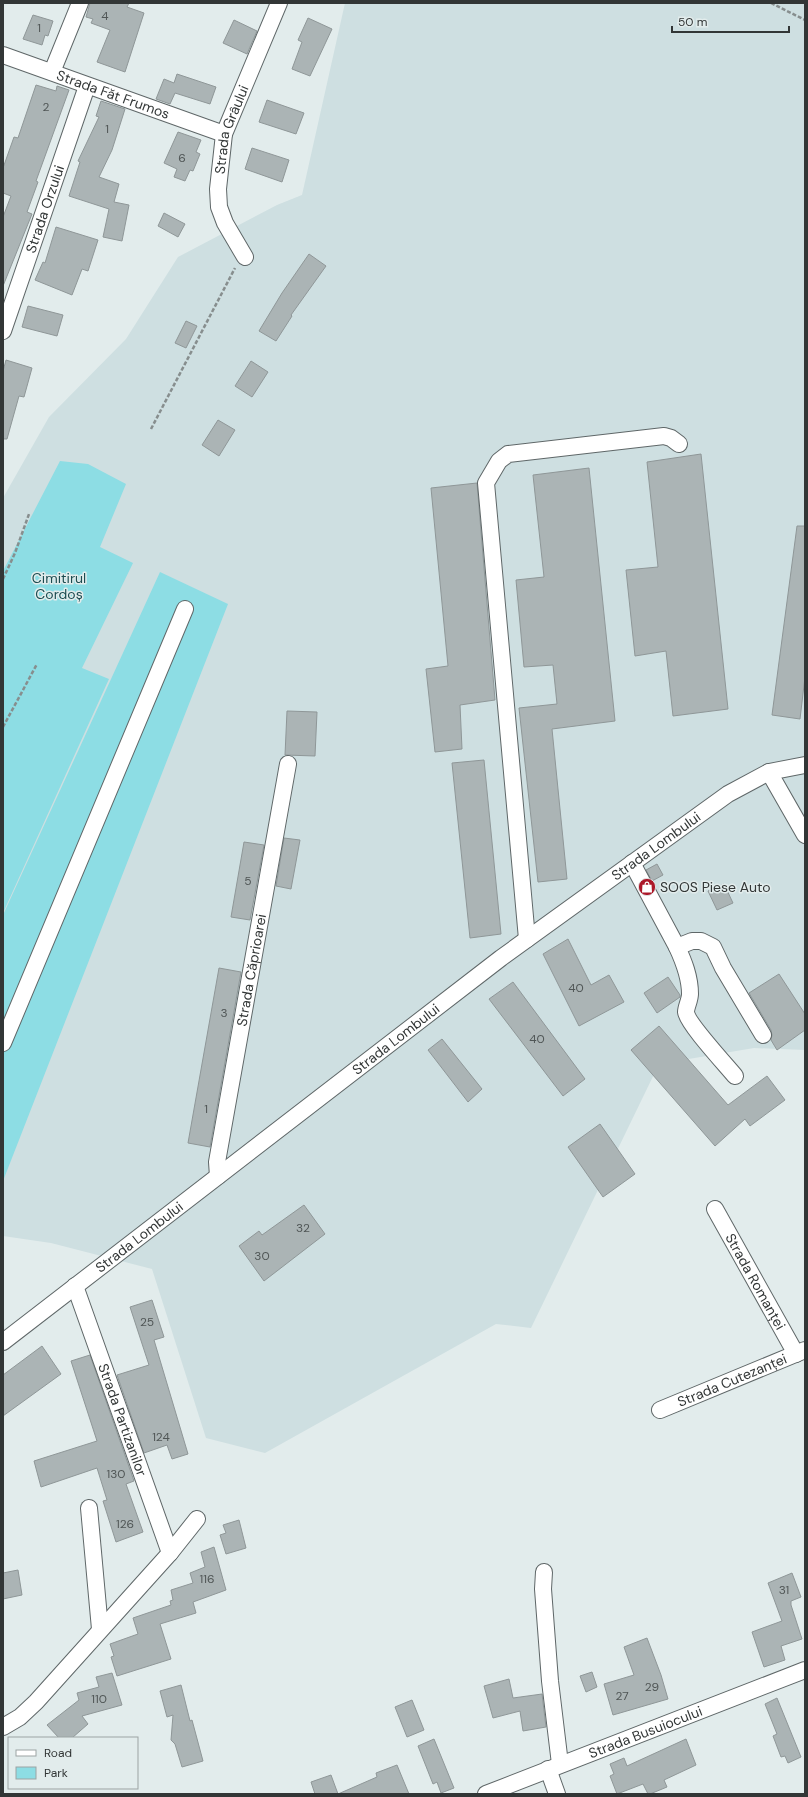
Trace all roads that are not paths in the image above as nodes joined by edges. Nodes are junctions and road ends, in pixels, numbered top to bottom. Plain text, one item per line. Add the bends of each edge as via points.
1 (80, 3) edge
2 (279, 3) edge
3 (3, 55) edge
4 (52, 72) junction
5 (87, 86) junction
6 (224, 134) junction
7 (245, 257) road end
8 (3, 331) edge
9 (679, 444) dead end
10 (185, 609) dead end
11 (288, 764) dead end
12 (805, 765) edge
13 (769, 772) junction
14 (805, 835) edge
15 (632, 863) junction
16 (527, 939) junction
17 (677, 947) junction
18 (763, 1035) dead end
19 (3, 1043) edge
20 (734, 1076) dead end
21 (218, 1176) junction
22 (715, 1209) dead end
23 (74, 1286) junction
24 (3, 1342) edge
25 (800, 1352) edge
26 (660, 1410) dead end
27 (89, 1508) dead end
28 (197, 1519) dead end
29 (170, 1553) junction
30 (544, 1572) dead end
31 (100, 1628) junction
32 (805, 1670) edge
33 (3, 1728) edge
34 (554, 1767) junction
35 (486, 1794) edge
36 (557, 1794) edge

1 - 4 street
2 - 6 street, Strada Grâului
3 - 4 street, Strada Făt Frumos
4 - 5 street, Strada Făt Frumos
5 - 6 street, Strada Făt Frumos
5 - 8 street, Strada Orzului
6 - 7 street, Strada Grâului via 218,189 219,207
9 - 16 street via 664,436 508,454 499,461 486,483
10 - 19 street
11 - 21 street, Strada Căprioarei via 217,1162
12 - 13 street, Strada Lombului
13 - 14 street
13 - 15 street, Strada Lombului via 728,794
15 - 16 street, Strada Lombului
15 - 17 street
16 - 21 street, Strada Lombului
17 - 18 street via 692,941 701,941 713,947 722,968
17 - 20 street via 689,980 690,996 686,1013
21 - 23 street, Strada Lombului
22 - 25 street, Strada Romanței
23 - 24 street, Strada Lombului
23 - 29 street, Strada Partizanilor
25 - 26 street, Strada Cutezanței
27 - 31 street
28 - 29 street
29 - 31 street
30 - 34 street
31 - 33 street via 36,1702
32 - 34 street, Strada Busuiocului
34 - 35 street, Strada Busuiocului
34 - 36 street

